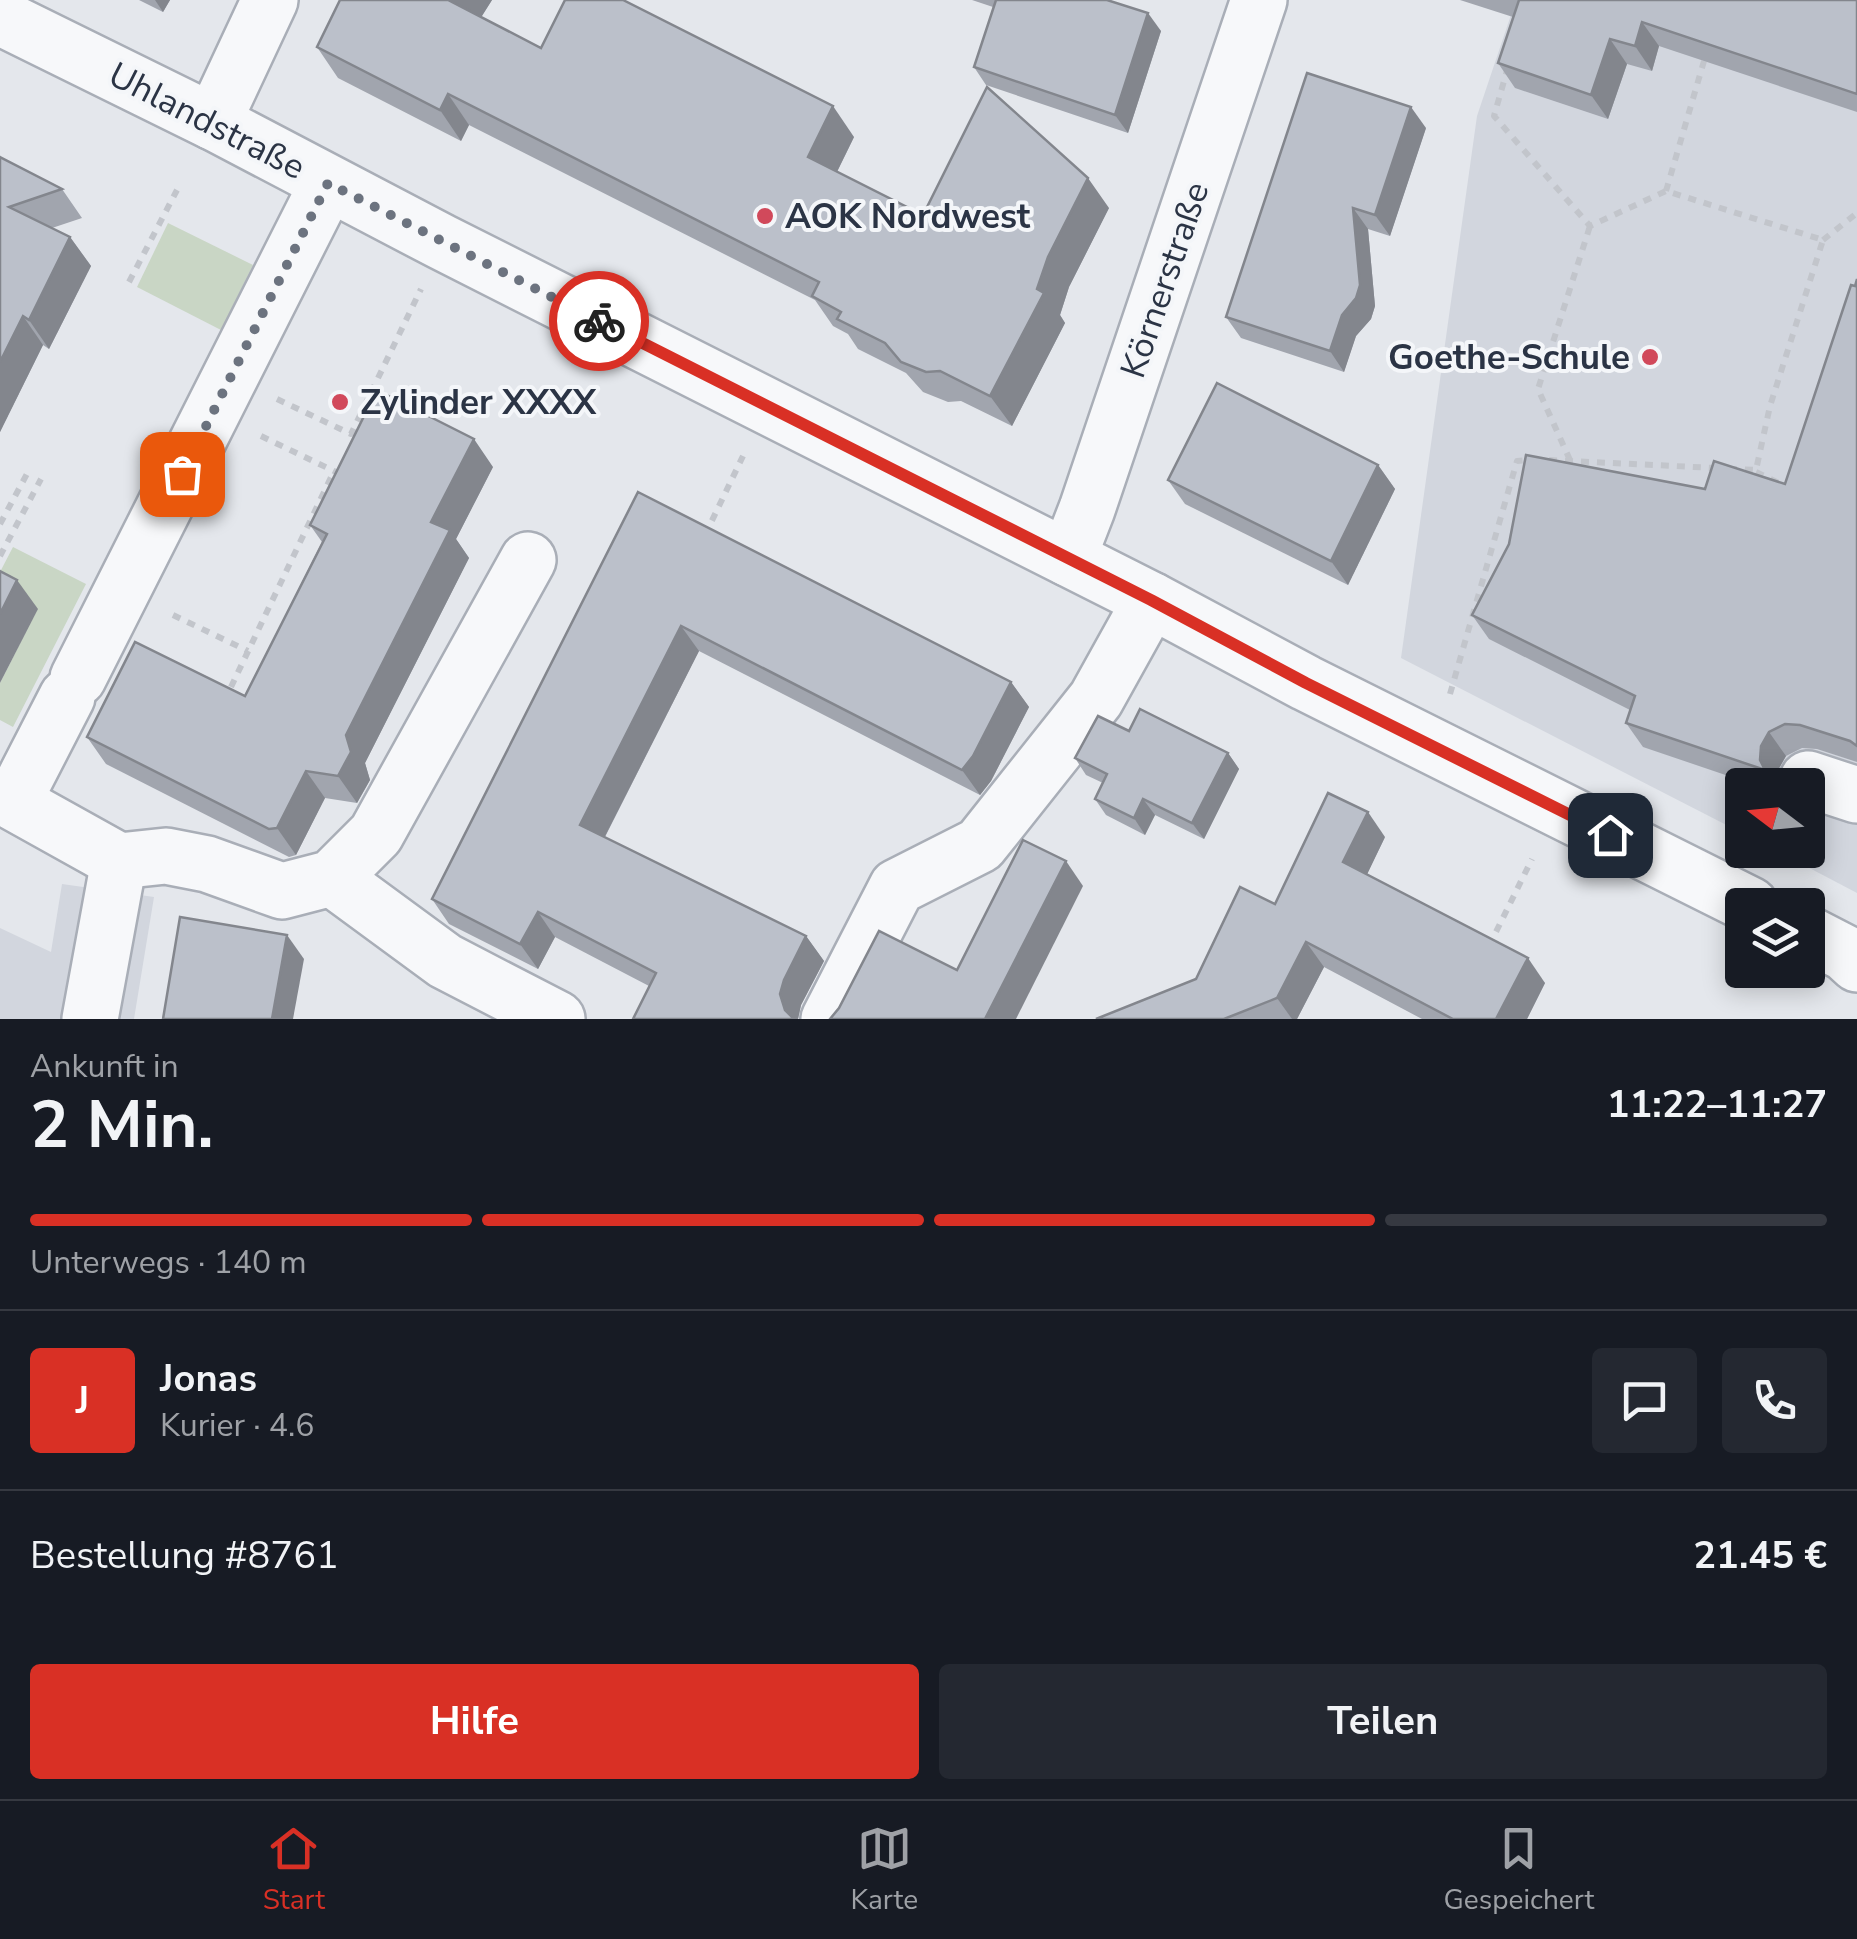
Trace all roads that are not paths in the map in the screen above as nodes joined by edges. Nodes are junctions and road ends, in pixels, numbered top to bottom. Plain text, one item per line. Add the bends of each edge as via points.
1 (270, 0) edge
2 (1259, 0) edge
3 (0, 17) edge
4 (213, 122) junction
5 (328, 183) junction
6 (1068, 558) junction
7 (528, 560) dead end
8 (1151, 600) junction
9 (119, 861) junction
10 (332, 878) junction
11 (1725, 892) edge
12 (1825, 942) edge
13 (1857, 964) edge
14 (90, 1019) edge
15 (557, 1019) edge
16 (828, 1019) edge

1 - 4 street
2 - 6 street, Körnerstraße
3 - 4 street, Uhlandstraße
4 - 5 street, Uhlandstraße
5 - 6 street, Uhlandstraße
5 - 9 street via 13,802
6 - 8 street, Uhlandstraße
7 - 10 street via 376,834
8 - 11 street, Uhlandstraße
8 - 16 street via 1096,699 980,844 898,887
9 - 10 street via 194,861 282,891
9 - 14 street
10 - 15 street via 445,962
12 - 13 street

